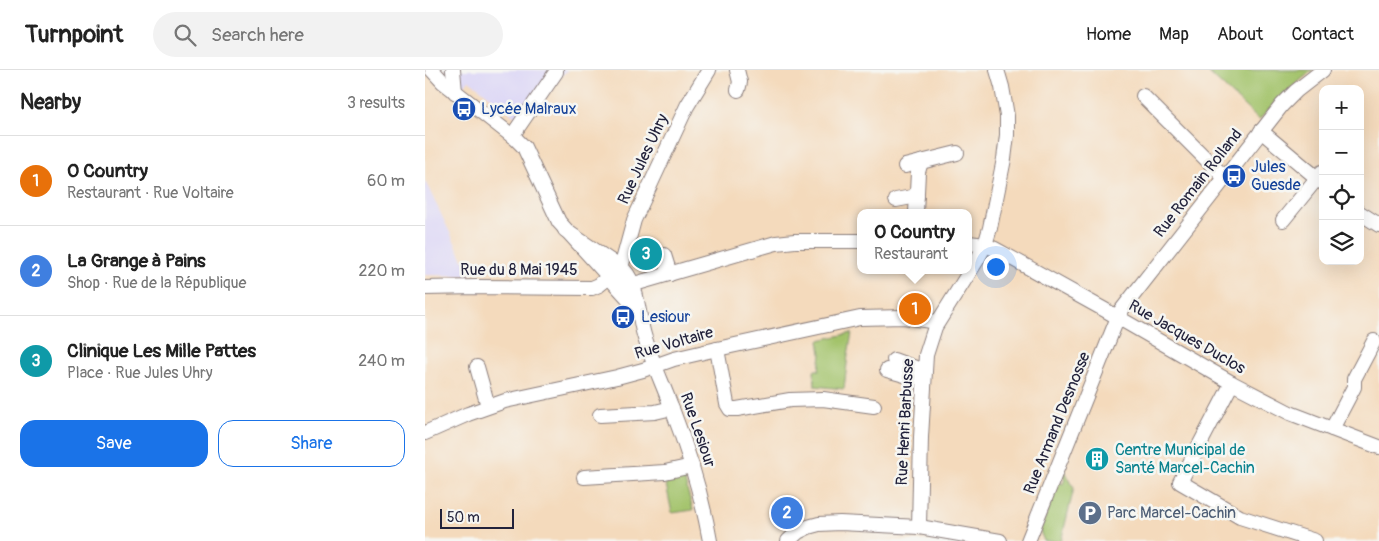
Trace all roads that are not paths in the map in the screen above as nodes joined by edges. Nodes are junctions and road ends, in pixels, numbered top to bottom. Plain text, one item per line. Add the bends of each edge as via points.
1 (432, 70) edge
2 (453, 70) edge
3 (556, 70) edge
4 (709, 70) edge
5 (737, 70) edge
6 (997, 70) edge
7 (1333, 70) edge
8 (1319, 74) edge
9 (738, 90) dead end
10 (455, 92) junction
11 (1143, 96) dead end
12 (1261, 131) junction
13 (512, 136) junction
14 (957, 153) dead end
15 (1319, 175) edge
16 (1225, 178) junction
17 (1319, 179) edge
18 (917, 196) junction
19 (896, 200) dead end
20 (916, 209) edge
21 (1364, 215) edge
22 (1283, 220) dead end
23 (1378, 224) edge
24 (565, 230) junction
25 (857, 241) edge
26 (972, 243) edge
27 (985, 244) junction
28 (664, 255) dead end
29 (621, 268) junction
30 (972, 270) edge
31 (670, 274) junction
32 (969, 274) edge
33 (610, 277) junction
34 (425, 288) edge
35 (626, 290) junction
36 (1118, 317) junction
37 (937, 322) junction
38 (1374, 341) dead end
39 (717, 349) junction
40 (890, 365) dead end
41 (655, 366) junction
42 (477, 367) dead end
43 (924, 375) junction
44 (1232, 383) junction
45 (488, 406) junction
46 (874, 406) dead end
47 (672, 408) junction
48 (600, 415) dead end
49 (1332, 429) junction
50 (425, 433) edge
51 (1379, 447) edge
52 (692, 466) junction
53 (584, 477) dead end
54 (919, 527) junction
55 (710, 541) edge
56 (788, 541) edge
57 (1000, 541) edge
58 (1028, 541) edge
59 (1315, 541) edge

1 - 10 street
2 - 10 street
3 - 13 street
4 - 29 street, Rue Jules Uhry via 687,106 637,213
5 - 9 street
6 - 27 street, Rue Henri Barbusse via 1003,87 1007,135
7 - 8 street, Rue Romain Rolland
8 - 12 street, Rue Romain Rolland via 1291,95
10 - 13 street
11 - 16 street
12 - 15 street
12 - 16 street, Rue Romain Rolland
13 - 24 street via 526,152
14 - 18 street via 915,167
16 - 36 street, Rue Romain Rolland
17 - 22 street
18 - 19 street
18 - 20 street
21 - 23 street
24 - 29 street
24 - 33 street
25 - 31 street via 776,243
26 - 27 street
27 - 30 street, Rue Henri Barbusse
27 - 36 street, Rue Jacques Duclos
28 - 31 street
29 - 33 street, Rue du 8 Mai 1945
29 - 35 street, Rue Lesiour via 630,277
31 - 35 street
32 - 37 street, Rue Henri Barbusse
33 - 34 street, Rue du 8 Mai 1945 via 588,288
33 - 35 street
35 - 41 street, Rue Lesiour
36 - 44 street, Rue Jacques Duclos
36 - 58 street, Rue Armand Desnosse
37 - 39 street, Rue Voltaire via 904,316 860,318
37 - 43 street, Rue Henri Barbusse via 926,355
38 - 49 street
39 - 41 street, Rue Voltaire
39 - 46 street via 730,408 797,399
40 - 43 street via 908,376
41 - 45 street, Rue Voltaire
41 - 47 street, Rue Lesiour
42 - 45 street
43 - 54 street, Rue Henri Barbusse
44 - 49 street, Rue Jacques Duclos via 1283,410
44 - 59 street via 1180,482 1240,517
45 - 50 street, Rue Voltaire
47 - 48 street
47 - 52 street, Rue Lesiour
49 - 51 street, Rue Jacques Duclos
52 - 53 street via 665,472
52 - 55 street, Rue Lesiour
54 - 56 street via 827,523 802,529
54 - 57 street

